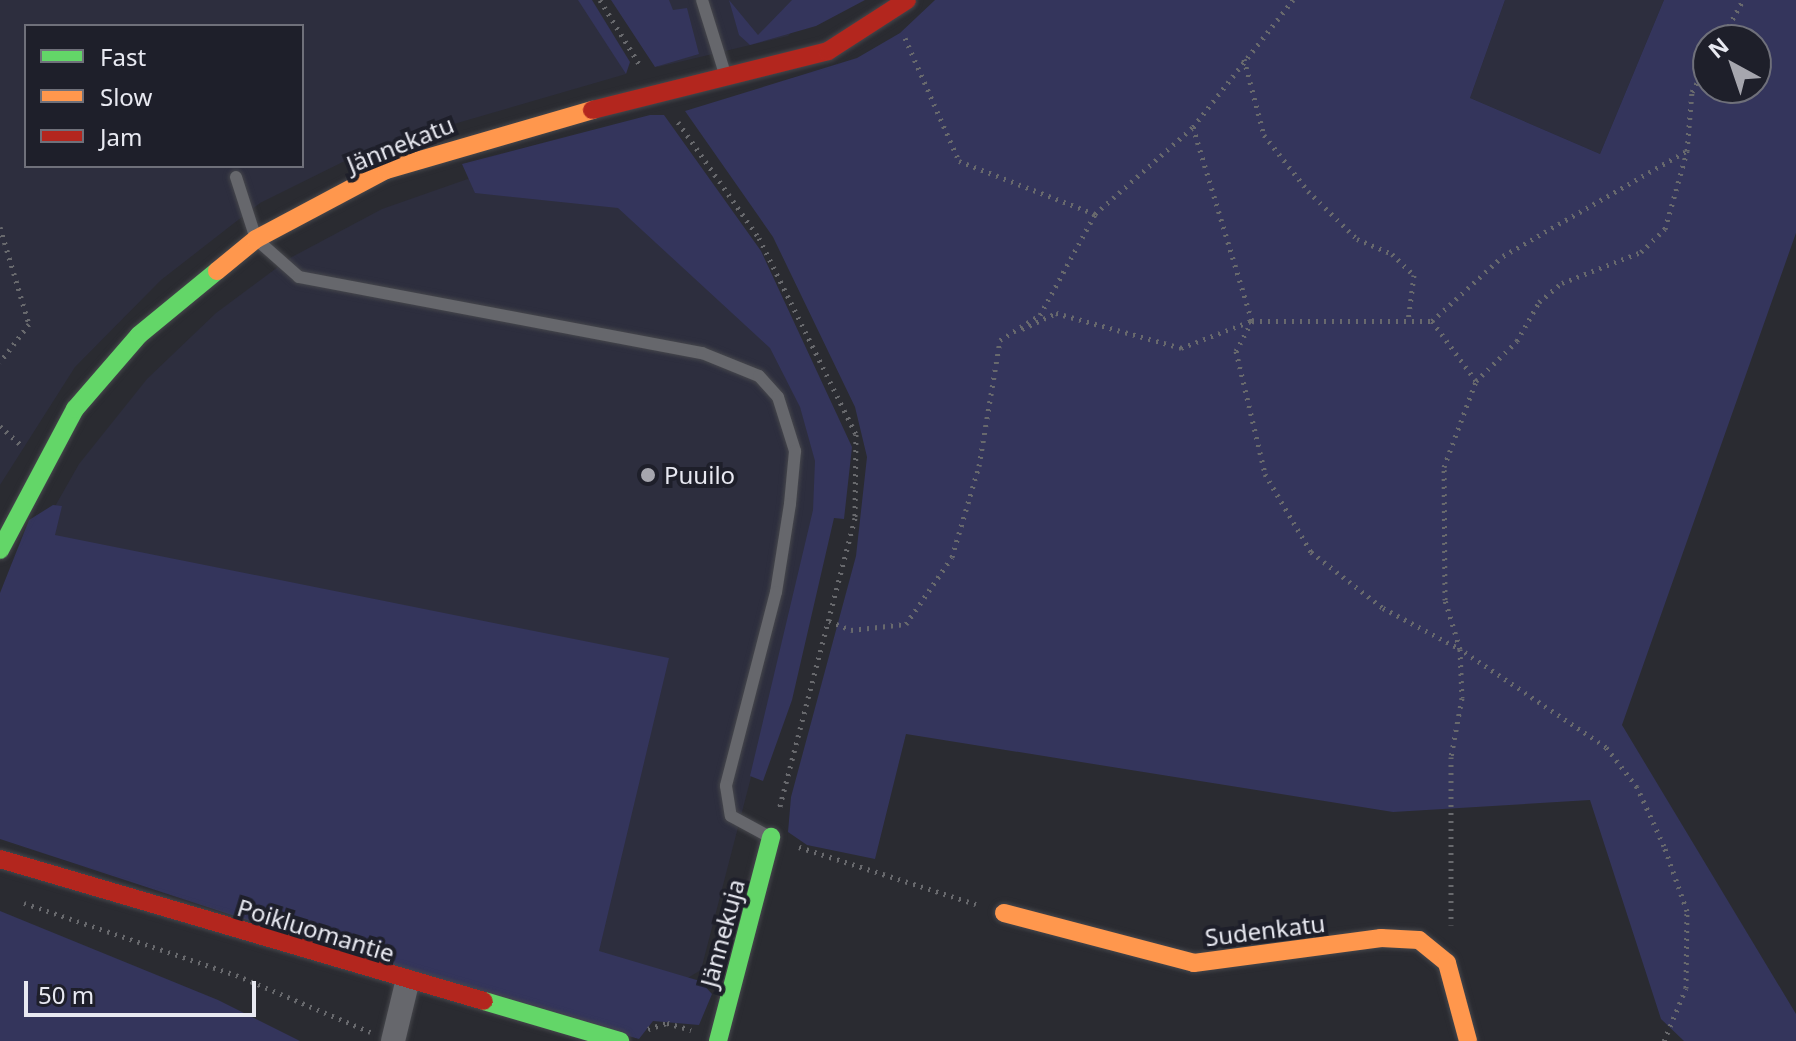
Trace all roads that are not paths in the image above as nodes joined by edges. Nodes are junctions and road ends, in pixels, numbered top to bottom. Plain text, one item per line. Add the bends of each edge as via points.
1 (702, 0) edge
2 (900, 6) edge
3 (726, 77) junction
4 (236, 177) dead end
5 (256, 239) junction
6 (0, 550) edge
7 (771, 837) joint
8 (0, 859) edge
9 (1004, 913) road end
10 (407, 983) junction
11 (719, 1039) edge
12 (393, 1041) edge
13 (620, 1041) edge
14 (1468, 1041) edge

1 - 3 lane
2 - 3 street, Jännekatu via 828,51
3 - 5 street, Jännekatu via 386,170
4 - 5 lane
5 - 6 street, Jännekatu via 139,335 75,409
5 - 7 lane via 283,270 322,285 702,353 759,376 778,397 795,451 790,504 776,592 726,786 731,816
7 - 11 street, Jännekuja
8 - 10 street, Poikluomantie
9 - 14 street, Sudenkatu via 1194,963 1401,937 1434,948 1447,963
10 - 12 street
10 - 13 street, Poikluomantie

